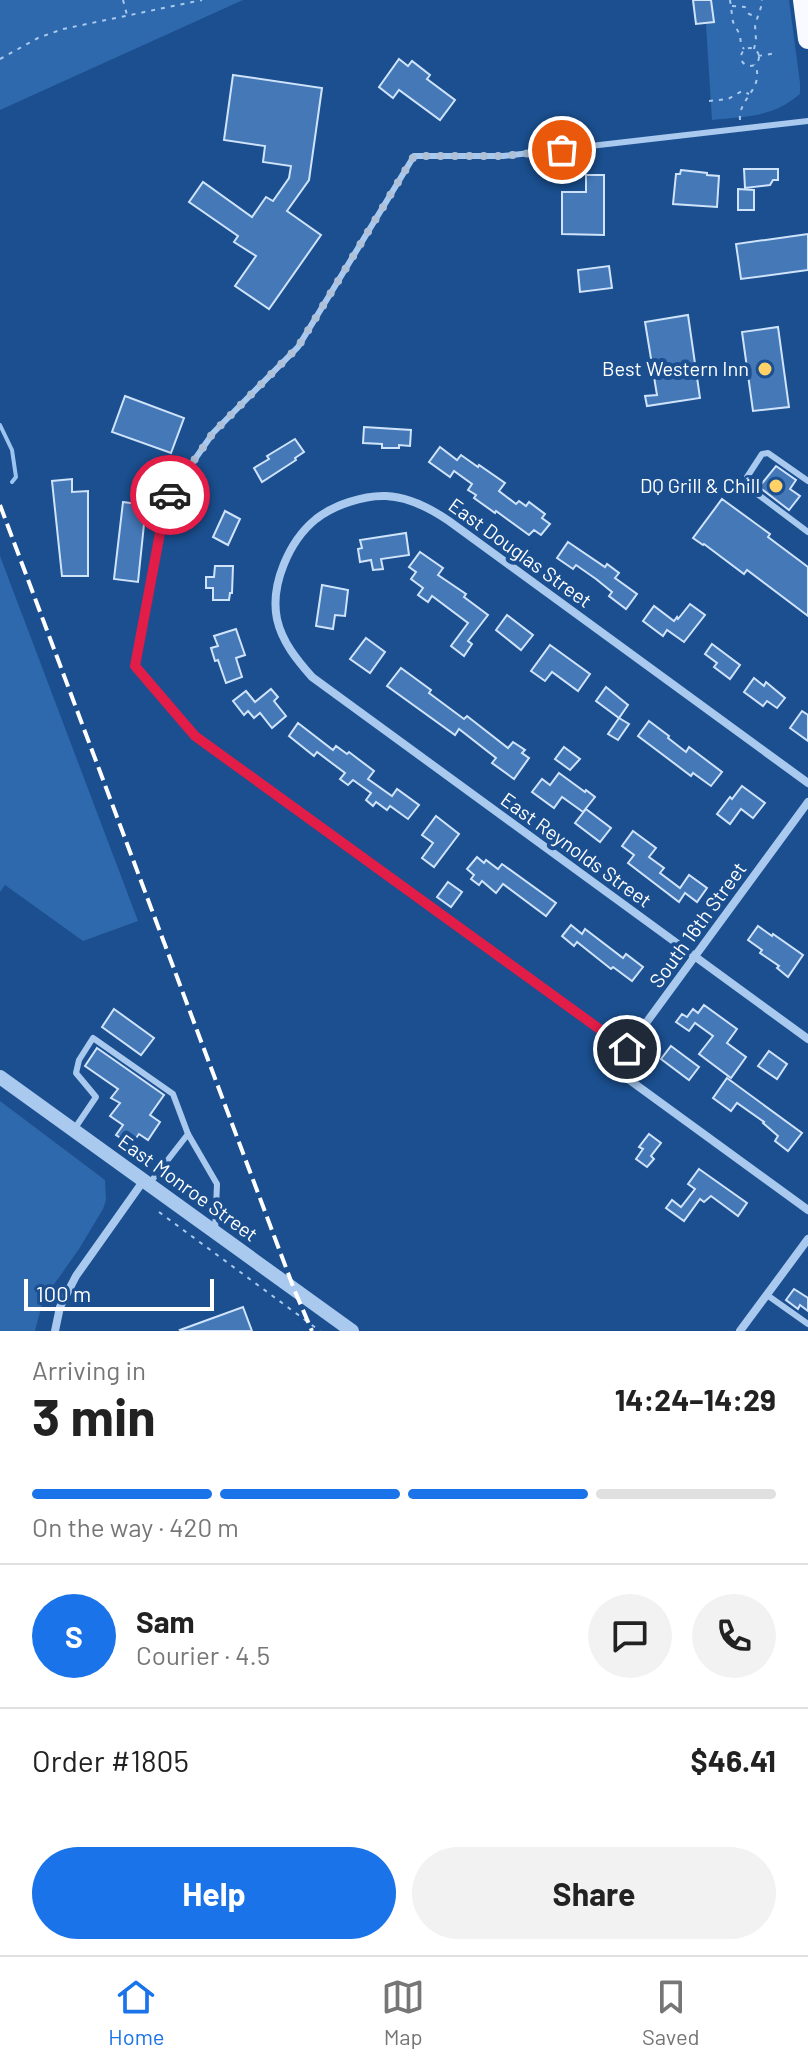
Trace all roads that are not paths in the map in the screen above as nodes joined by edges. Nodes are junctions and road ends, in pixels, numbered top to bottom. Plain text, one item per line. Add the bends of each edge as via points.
1 (803, 0) edge
2 (808, 39) edge
3 (808, 121) edge
4 (808, 481) edge
5 (808, 532) edge
6 (324, 687) joint
7 (195, 736) joint
8 (808, 783) edge
9 (808, 802) edge
10 (695, 957) junction
11 (808, 1039) edge
12 (627, 1049) junction
13 (0, 1077) edge
14 (73, 1130) junction
15 (188, 1134) junction
16 (146, 1182) junction
17 (808, 1210) edge
18 (215, 1231) junction
19 (808, 1239) edge
20 (767, 1295) junction
21 (808, 1324) edge
22 (55, 1331) edge
23 (352, 1331) edge
24 (740, 1331) edge

1 - 2 highway
3 - 7 lane via 503,156 414,156 298,347 213,433 166,501 135,666
4 - 5 lane via 768,453 747,477 756,493
6 - 8 street, East Douglas Street via 302,666 277,618 284,565 302,534 329,511 365,498 401,498 449,521
6 - 10 street, East Reynolds Street
7 - 12 street
9 - 10 street, South 16th Street
10 - 11 street, East Reynolds Street
10 - 12 street, South 16th Street
12 - 17 street, South 16th Street via 613,1068
13 - 14 street, East Monroe Street
14 - 15 lane via 96,1097 76,1073 93,1038 173,1094
14 - 16 street, East Monroe Street
15 - 16 lane
15 - 18 lane via 217,1184
16 - 18 street, East Monroe Street
16 - 22 street via 76,1276
18 - 23 street, East Monroe Street
19 - 20 street
20 - 21 lane
20 - 24 street

